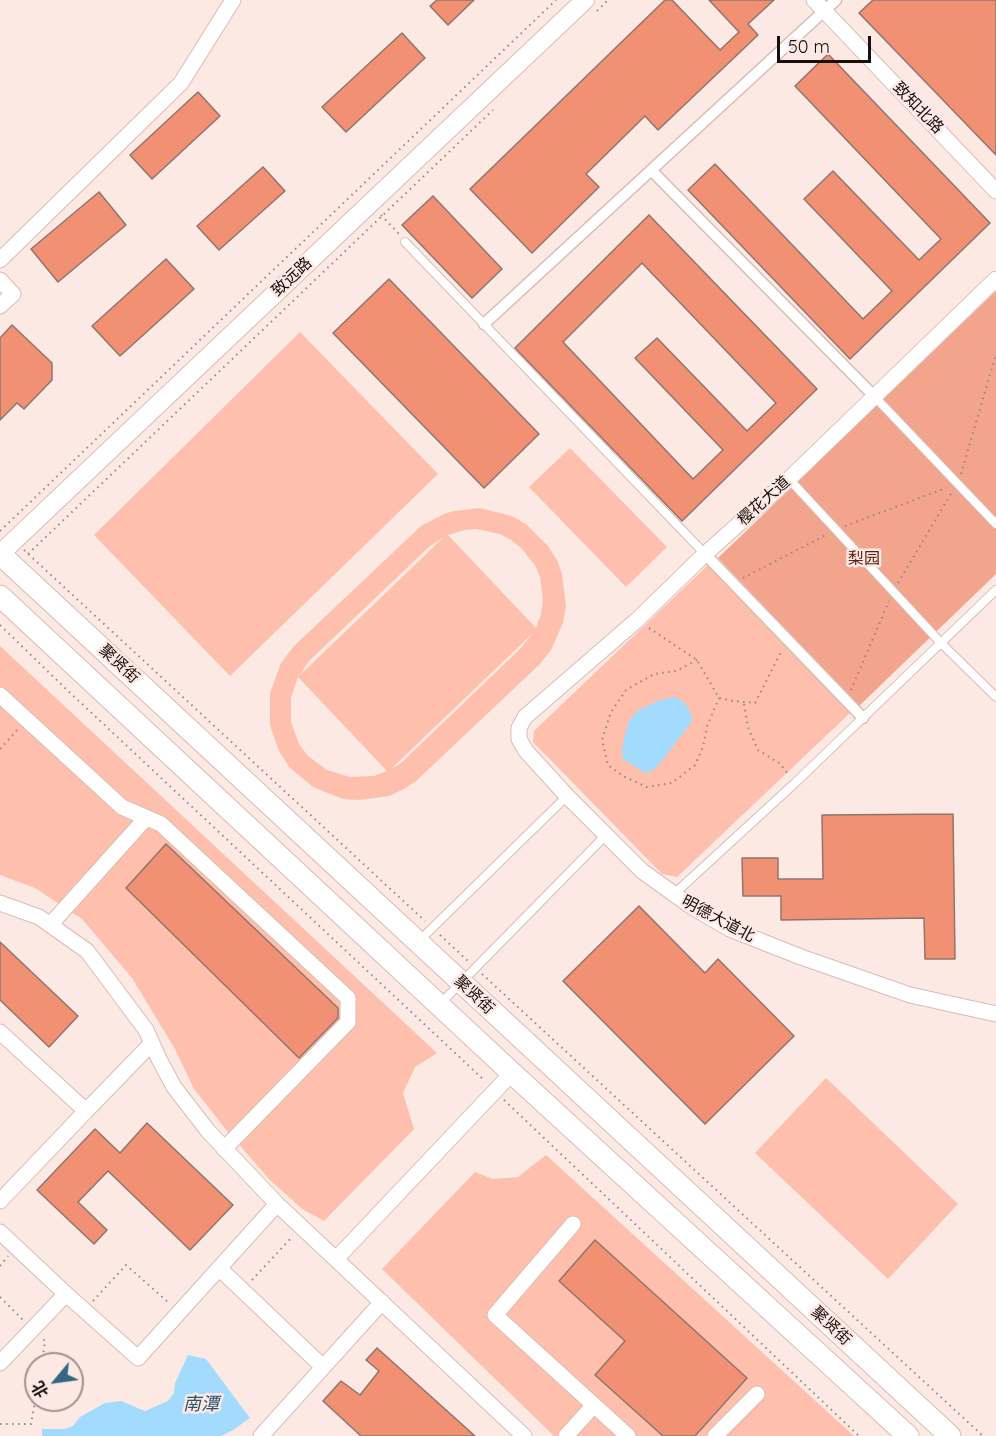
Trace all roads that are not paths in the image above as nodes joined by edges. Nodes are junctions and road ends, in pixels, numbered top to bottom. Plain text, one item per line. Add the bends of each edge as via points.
1 (233, 0) edge
2 (836, 0) edge
3 (819, 5) edge
4 (588, 8) edge
5 (651, 170) junction
6 (996, 191) edge
7 (405, 242) road end
8 (0, 260) edge
9 (0, 279) edge
10 (996, 279) edge
11 (0, 306) edge
12 (484, 324) junction
13 (874, 396) junction
14 (789, 478) junction
15 (996, 524) edge
16 (2, 541) edge
17 (705, 554) junction
18 (996, 590) edge
19 (0, 596) edge
20 (941, 643) junction
21 (0, 695) edge
22 (996, 697) edge
23 (525, 717) joint
24 (863, 718) junction
25 (567, 796) junction
26 (146, 818) junction
27 (605, 836) junction
28 (673, 895) junction
29 (0, 903) edge
30 (50, 925) junction
31 (417, 942) junction
32 (469, 975) junction
33 (439, 1005) junction
34 (996, 1014) edge
35 (0, 1032) edge
36 (152, 1043) junction
37 (512, 1073) junction
38 (86, 1111) junction
39 (224, 1149) junction
40 (0, 1201) edge
41 (277, 1204) junction
42 (573, 1224) dead end
43 (0, 1232) edge
44 (336, 1259) junction
45 (219, 1268) junction
46 (66, 1294) junction
47 (382, 1302) junction
48 (0, 1363) edge
49 (323, 1367) junction
50 (758, 1394) dead end
51 (594, 1405) junction
52 (261, 1436) edge
53 (524, 1436) edge
54 (566, 1436) edge
55 (628, 1436) edge
56 (715, 1436) edge
57 (908, 1436) edge
58 (950, 1436) edge

1 - 8 street via 182,83
2 - 3 street
3 - 5 street
3 - 6 street, 致知北路
4 - 16 street, 致远路 via 376,210
5 - 12 street
5 - 13 street
7 - 12 lane
9 - 11 street via 13,294
10 - 13 street, 樱花大道
12 - 17 lane
13 - 14 street, 樱花大道
13 - 15 lane
14 - 17 street, 樱花大道
14 - 20 lane
16 - 31 main road, 聚贤街
17 - 23 street, 樱花大道 via 637,620
17 - 24 street
18 - 20 lane
19 - 33 main road, 聚贤街
20 - 22 lane
20 - 24 lane
21 - 26 street via 122,807
23 - 25 street, 明德大道北 via 519,728 522,746
24 - 28 lane
25 - 27 street, 明德大道北
25 - 31 lane
26 - 30 street
26 - 39 street via 160,824 348,998 348,1022
27 - 28 street, 明德大道北
27 - 32 lane
28 - 34 street, 明德大道北 via 730,929 801,957 910,995
29 - 30 street
30 - 36 street via 87,951
31 - 32 main road, 聚贤街
32 - 33 lane
32 - 58 main road, 聚贤街
33 - 37 main road, 聚贤街
35 - 38 street
36 - 38 street
36 - 39 street via 174,1087
37 - 44 street
37 - 57 main road, 聚贤街
38 - 40 street
39 - 41 street
41 - 44 street
41 - 45 street
42 - 51 street via 495,1315
43 - 46 street
44 - 47 street
45 - 46 street via 138,1358
45 - 49 street
46 - 48 street
47 - 49 street
47 - 53 street
49 - 52 street
50 - 56 street
51 - 54 street
51 - 55 street

